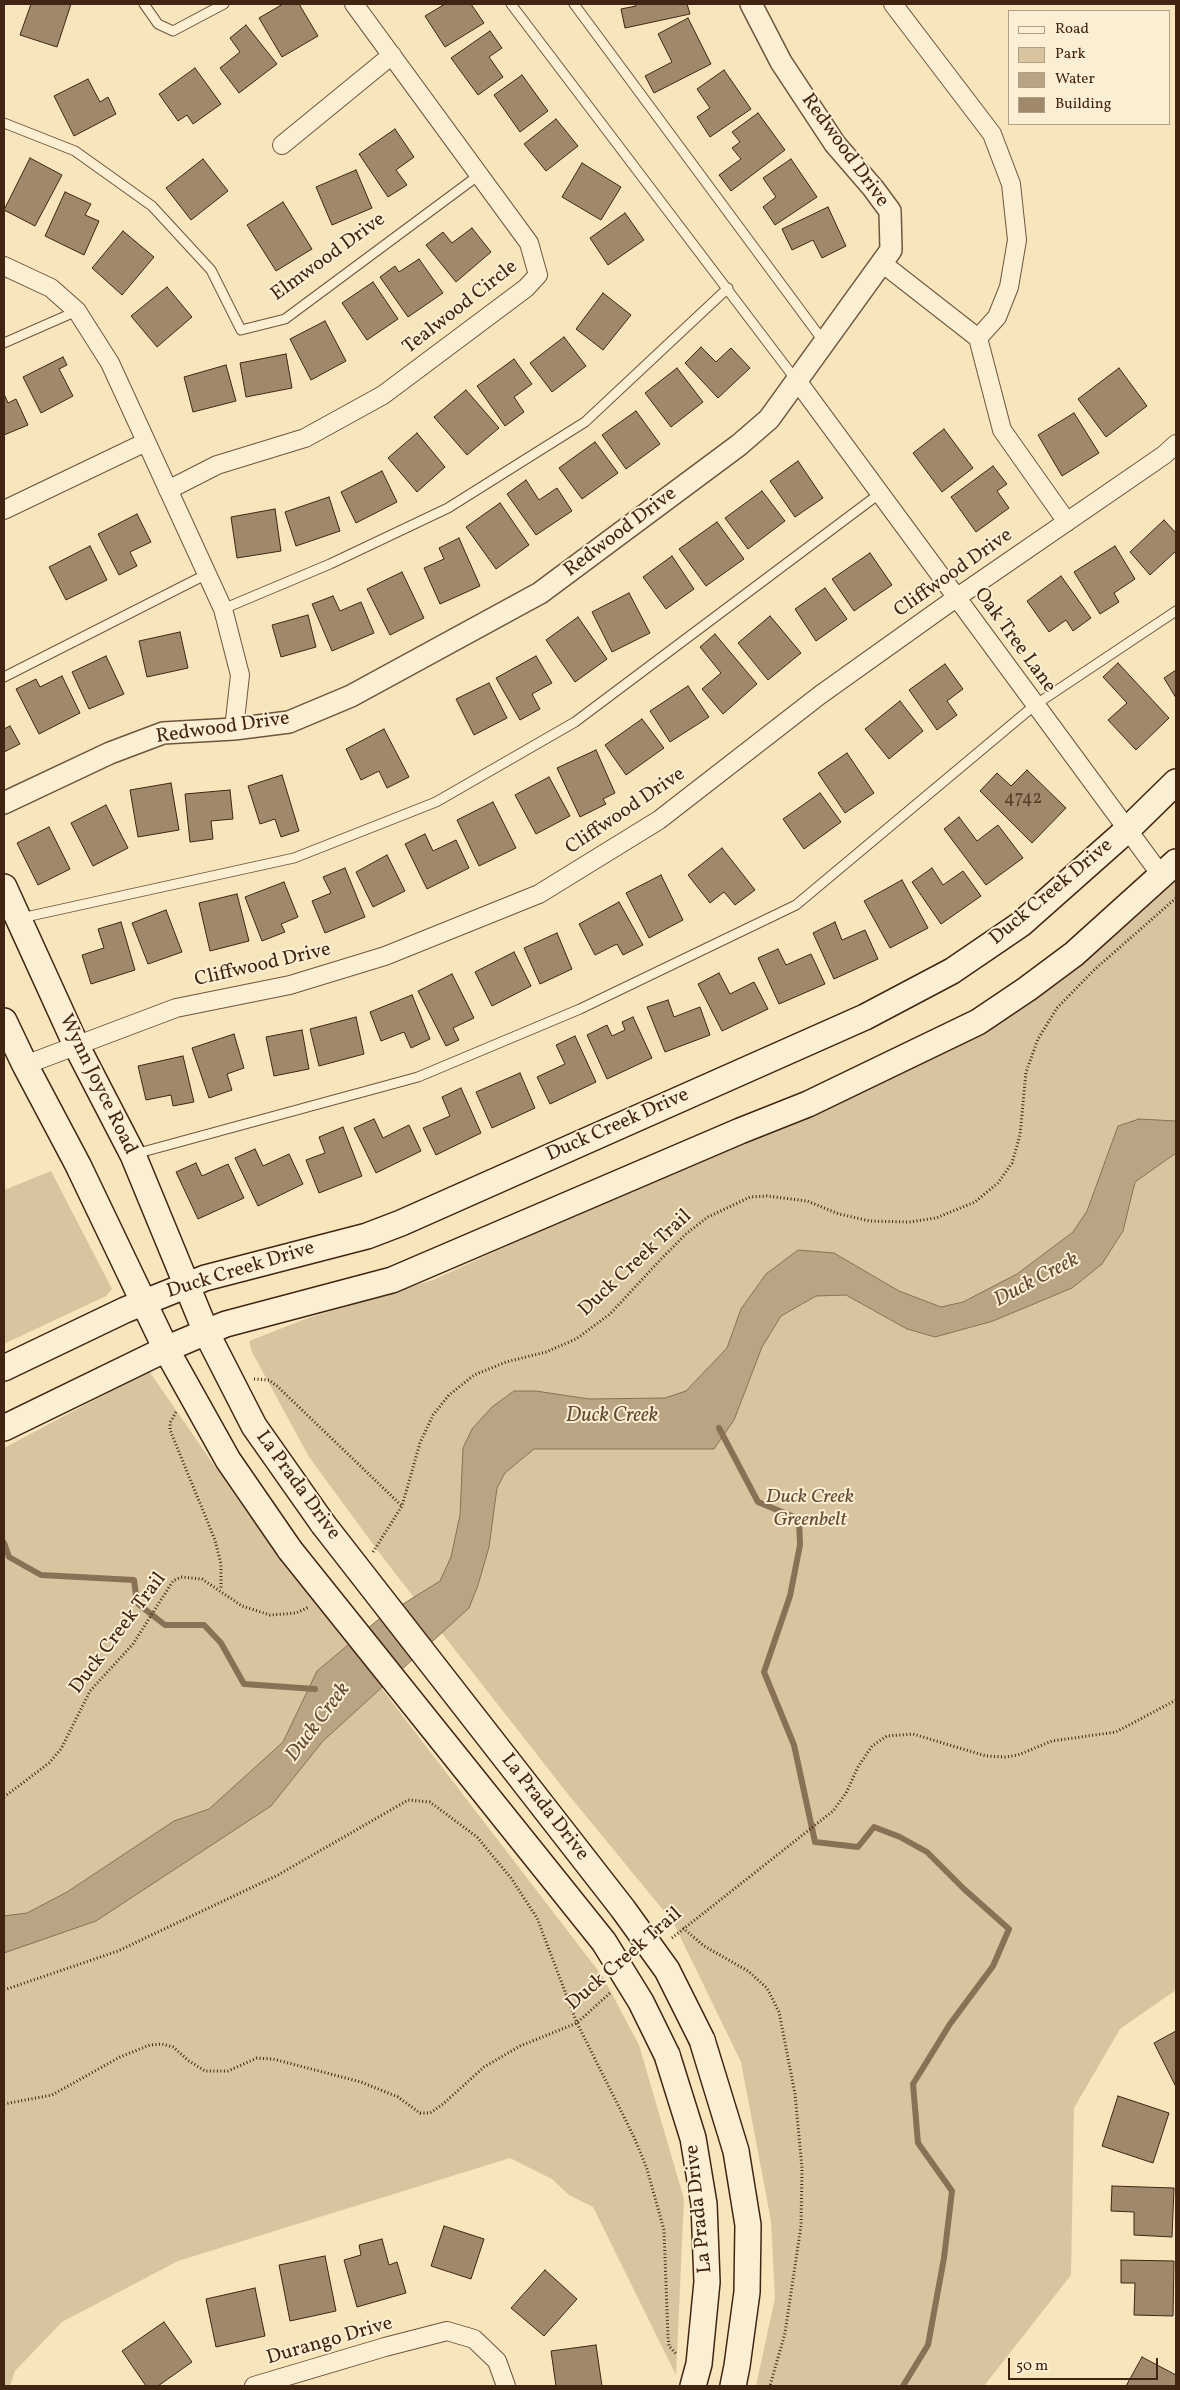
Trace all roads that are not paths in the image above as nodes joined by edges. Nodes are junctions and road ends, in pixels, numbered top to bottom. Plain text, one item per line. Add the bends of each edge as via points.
1 (144, 4) edge
2 (224, 4) edge
3 (354, 4) edge
4 (511, 4) edge
5 (574, 4) edge
6 (751, 4) edge
7 (893, 4) edge
8 (392, 55) junction
9 (4, 123) edge
10 (282, 145) dead end
11 (479, 175) junction
12 (882, 263) junction
13 (4, 266) edge
14 (728, 288) junction
15 (77, 311) junction
16 (978, 338) junction
17 (4, 343) edge
18 (825, 344) junction
19 (798, 382) junction
20 (146, 442) junction
21 (1176, 444) edge
22 (168, 490) junction
23 (879, 494) junction
24 (4, 510) edge
25 (1066, 522) junction
26 (207, 574) junction
27 (956, 598) junction
28 (223, 609) junction
29 (1176, 611) edge
30 (4, 677) edge
31 (1035, 705) junction
32 (234, 729) junction
33 (1176, 782) edge
34 (4, 803) edge
35 (1127, 830) junction
36 (1168, 868) edge
37 (4, 887) edge
38 (18, 918) junction
39 (4, 1021) edge
40 (76, 1045) junction
41 (25, 1066) junction
42 (132, 1155) junction
43 (186, 1285) junction
44 (143, 1302) junction
45 (206, 1332) junction
46 (166, 1348) junction
47 (4, 1368) edge
48 (4, 1428) edge
49 (254, 2386) edge
50 (506, 2386) edge
51 (693, 2386) edge
52 (733, 2386) edge

1 - 2 lane via 158,24 173,31
3 - 8 street, Tealwood Circle
4 - 14 lane
5 - 18 lane
6 - 12 street, Redwood Drive via 781,62 835,144 890,211 891,250
7 - 16 street via 992,134 1011,184 1017,240 1009,287 997,317
8 - 10 street
8 - 11 street, Tealwood Circle
9 - 11 lane, Elmwood Drive via 75,151 152,206 211,270 241,330 285,319
11 - 22 street, Tealwood Circle via 529,243 538,275 526,288 383,395 305,438 217,465
12 - 16 street
12 - 18 street, Redwood Drive
13 - 15 street via 51,288
14 - 19 lane
14 - 28 lane via 585,422 448,508 330,564
15 - 17 lane
15 - 20 street via 110,363
16 - 25 street via 1002,430
18 - 19 street, Redwood Drive
19 - 23 street, Oak Tree Lane
19 - 32 street, Redwood Drive via 770,419 739,445 540,593 351,696 289,722
20 - 22 street
20 - 24 street
21 - 25 street, Cliffwood Drive
22 - 26 street
23 - 27 street, Oak Tree Lane
23 - 38 lane via 575,722 436,802 294,858
25 - 27 street, Cliffwood Drive
26 - 28 street
26 - 30 lane
27 - 31 street, Oak Tree Lane
27 - 40 street, Cliffwood Drive via 820,695 658,820 539,894 385,956 290,985 176,1008
28 - 32 street via 240,675
29 - 31 lane
31 - 35 street, Oak Tree Lane
31 - 42 lane via 796,905 580,1009 418,1077
32 - 34 street, Redwood Drive via 163,733 110,753
33 - 35 main road, Duck Creek Drive
35 - 36 street, Oak Tree Lane
35 - 43 main road, Duck Creek Drive via 1021,924 952,971 865,1017 368,1236
36 - 45 main road via 1074,954 978,1022 817,1100 392,1280
37 - 38 main road, Wynn Joyce Road
38 - 40 main road, Wynn Joyce Road
39 - 41 main road
40 - 41 street, Cliffwood Drive
40 - 42 main road, Wynn Joyce Road
41 - 44 main road via 78,1165
42 - 43 main road, Wynn Joyce Road
43 - 44 main road, Duck Creek Drive
43 - 45 main road, La Prada Drive
44 - 46 main road, La Prada Drive
44 - 47 main road, Duck Creek Drive
45 - 46 main road
45 - 52 main road, La Prada Drive, bridge via 254,1426 322,1524 623,1909 667,1970 702,2040 736,2151 748,2224 747,2292
46 - 48 main road
46 - 51 main road, La Prada Drive, bridge via 228,1460 290,1550 604,1942 641,2002 667,2055 693,2138 704,2204 708,2282 699,2364
49 - 50 street, Durango Drive via 447,2331 474,2339 497,2361

